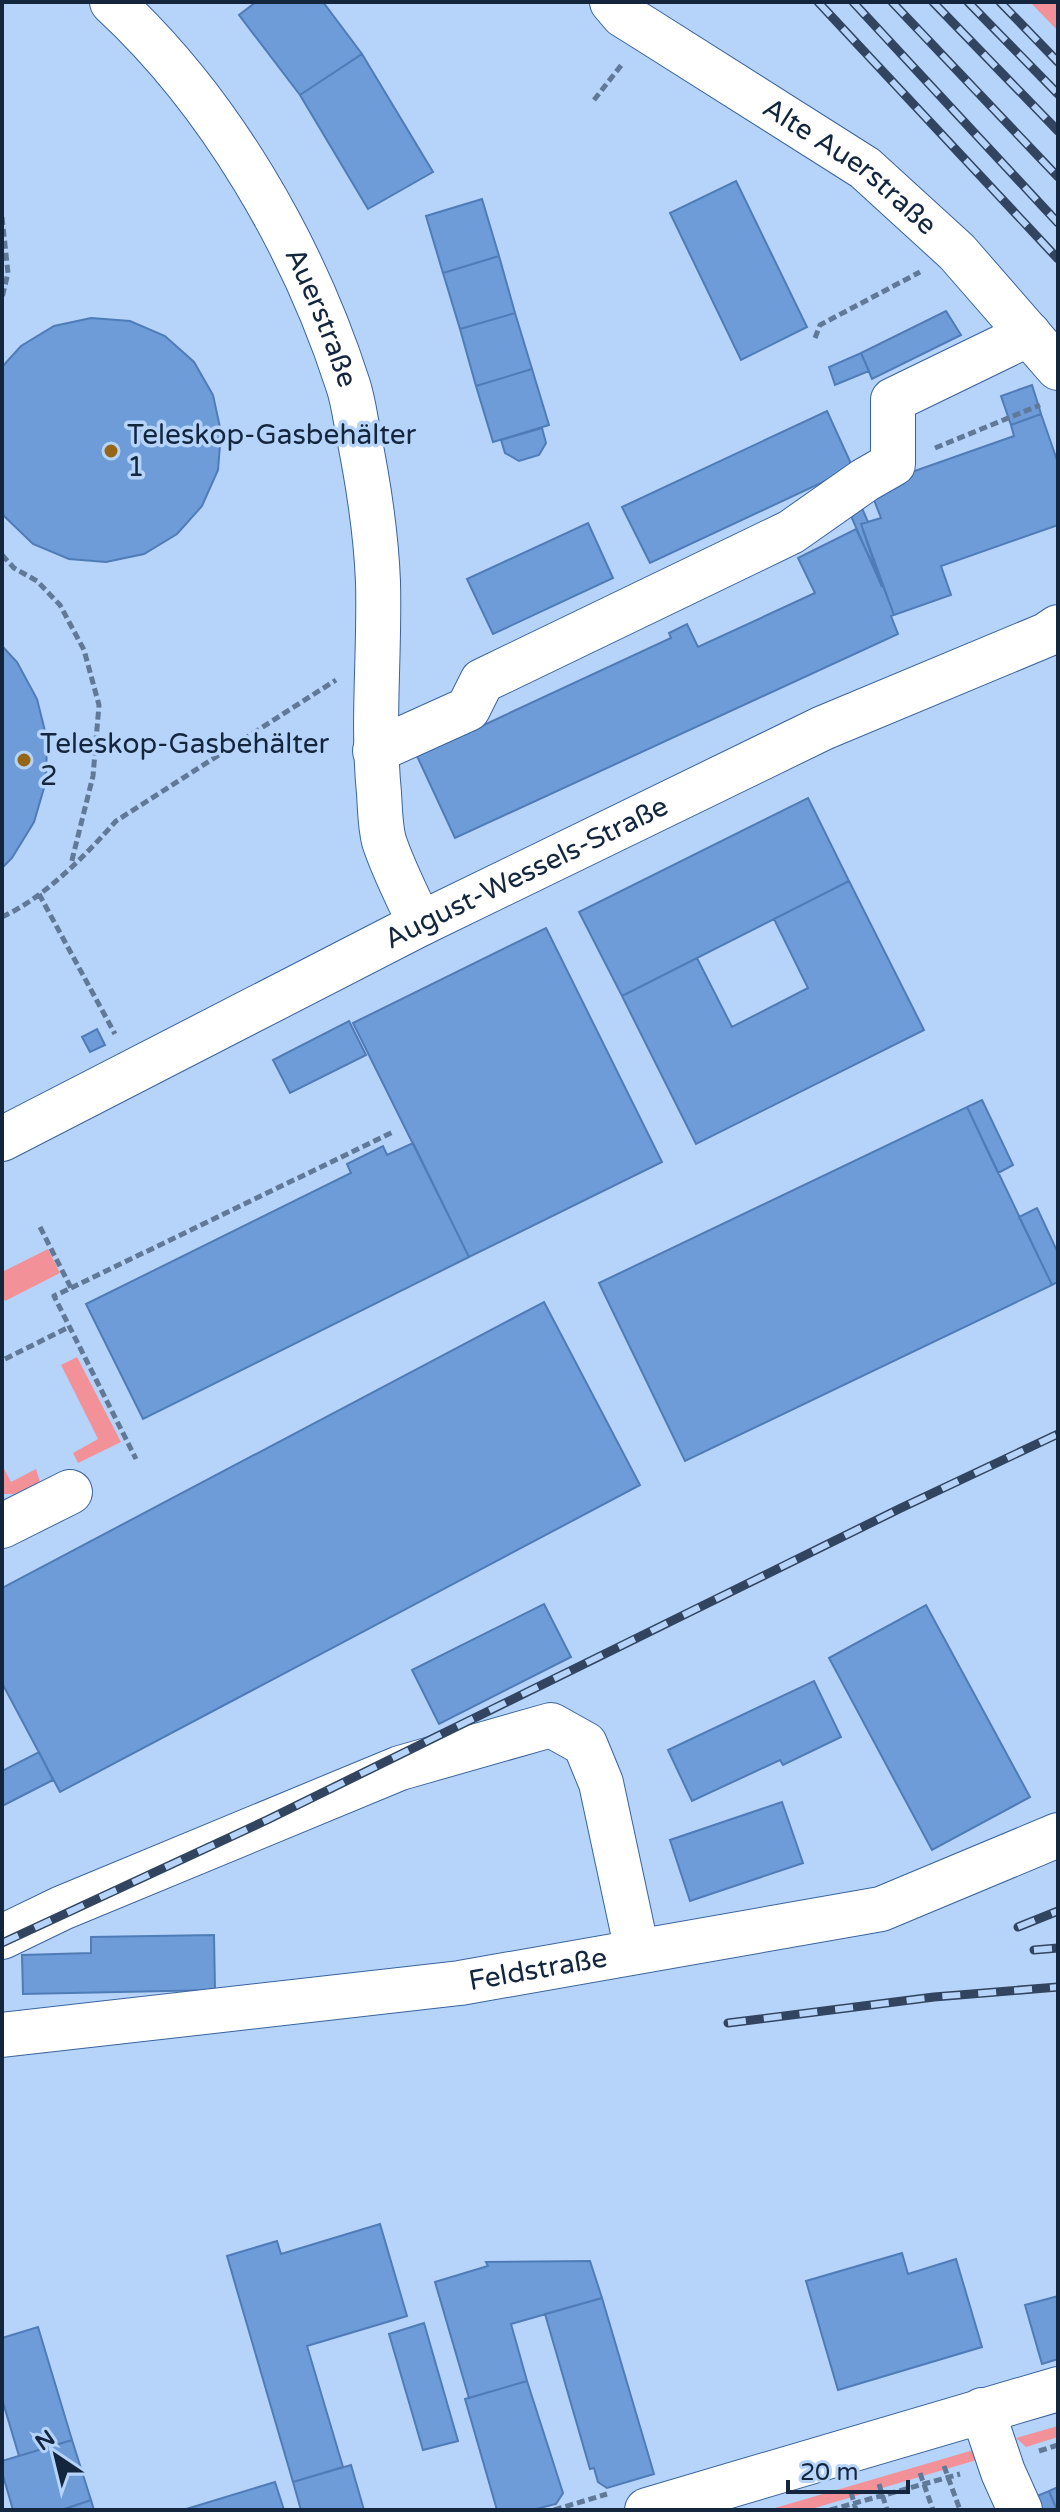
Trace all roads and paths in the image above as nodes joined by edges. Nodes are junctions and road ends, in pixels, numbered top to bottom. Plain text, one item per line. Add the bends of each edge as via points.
1 (112, 2) edge
2 (612, 2) edge
3 (2, 217) edge
4 (957, 252) junction
5 (2, 298) edge
6 (1029, 334) junction
7 (815, 338) dead end
8 (1058, 368) edge
9 (1038, 406) dead end
10 (893, 464) junction
11 (2, 555) edge
12 (1058, 627) edge
13 (379, 669) junction
14 (375, 751) junction
15 (71, 866) junction
16 (39, 894) junction
17 (2, 917) edge
18 (420, 924) junction
19 (135, 1072) junction
20 (393, 1132) dead end
21 (2, 1139) edge
22 (40, 1227) dead end
23 (71, 1288) junction
24 (69, 1327) junction
25 (5, 1359) dead end
26 (136, 1459) dead end
27 (70, 1492) dead end
28 (2, 1526) edge
29 (1058, 1835) edge
30 (2, 1937) edge
31 (637, 1951) junction
32 (2, 2035) edge
33 (1058, 2389) edge
34 (982, 2410) junction
35 (1058, 2445) edge
36 (999, 2462) junction
37 (948, 2477) junction
38 (924, 2485) junction
39 (882, 2495) junction
40 (854, 2502) junction
41 (647, 2510) edge
42 (830, 2510) edge
43 (856, 2510) edge
44 (887, 2510) edge
45 (933, 2510) edge
46 (960, 2510) edge
47 (1020, 2510) edge

1 - 13 street, Auerstraße via 193,90 235,150 265,197 324,321 348,386 369,484
2 - 4 street, Alte Auerstraße via 623,15 865,168
3 - 5 path via 8,273
4 - 6 street, Alte Auerstraße
4 - 7 path via 820,325
6 - 8 street, Alte Auerstraße
6 - 10 street via 893,400
9 - 10 path
10 - 14 street via 791,532 482,681 468,709
11 - 15 path via 60,605 84,650 99,705 93,776
12 - 18 street, August-Wessels-Straße via 823,728
13 - 14 street, Auerstraße
13 - 15 path via 335,680 116,821
14 - 18 street, Auerstraße via 383,839
15 - 16 path
16 - 17 path
16 - 19 path
18 - 19 street, August-Wessels-Straße
19 - 21 street, August-Wessels-Straße
20 - 23 path
22 - 23 path
23 - 24 path via 54,1296
24 - 25 path
24 - 26 path
27 - 28 street
29 - 31 street, Feldstraße via 881,1909
30 - 31 street via 400,1768 551,1725 585,1744 601,1783
31 - 32 street, Feldstraße via 460,1983
33 - 34 street
34 - 36 street
34 - 41 street
35 - 36 path
36 - 37 path
36 - 47 street
37 - 38 path
37 - 46 path
38 - 39 path
38 - 45 path
39 - 40 path
39 - 44 path
40 - 42 path
40 - 43 path

